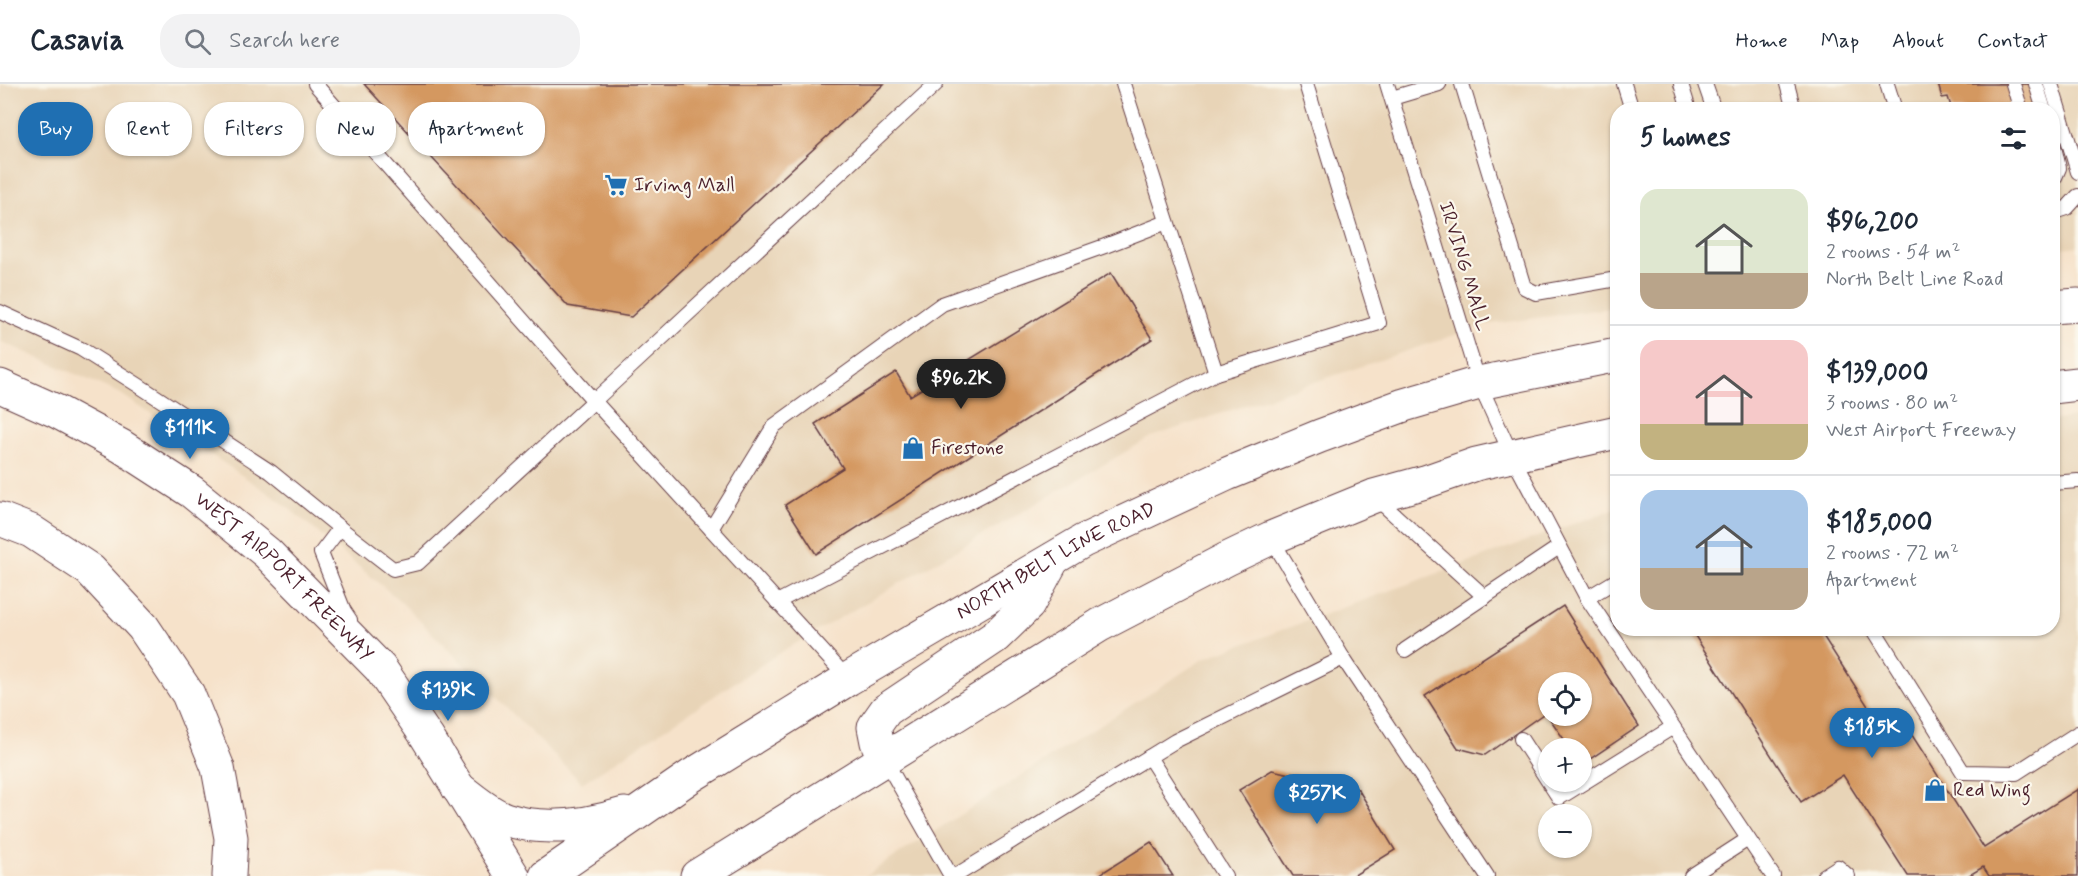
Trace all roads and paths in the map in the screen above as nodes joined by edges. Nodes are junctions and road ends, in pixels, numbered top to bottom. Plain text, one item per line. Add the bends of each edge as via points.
1 (315, 84) edge
2 (936, 84) edge
3 (1123, 84) edge
4 (1306, 84) edge
5 (1387, 84) edge
6 (1439, 84) edge
7 (1462, 84) edge
8 (1624, 84) edge
9 (1681, 84) edge
10 (1706, 84) edge
11 (1787, 84) edge
12 (1887, 84) edge
13 (2013, 84) edge
14 (2036, 84) edge
15 (2051, 84) edge
16 (1392, 98) junction
17 (1630, 102) edge
18 (1687, 102) edge
19 (1712, 102) edge
20 (1792, 102) edge
21 (1893, 102) edge
22 (2019, 102) edge
23 (2042, 102) edge
24 (2057, 102) edge
25 (2060, 113) edge
26 (2078, 172) edge
27 (2078, 196) edge
28 (2060, 210) edge
29 (1167, 222) junction
30 (1610, 280) edge
31 (2078, 305) edge
32 (2060, 307) edge
33 (0, 312) edge
34 (1610, 356) edge
35 (1215, 373) junction
36 (1479, 383) junction
37 (2078, 384) edge
38 (0, 386) edge
39 (2060, 386) edge
40 (594, 401) junction
41 (1610, 434) edge
42 (1512, 456) junction
43 (2078, 481) edge
44 (2060, 482) edge
45 (1374, 496) junction
46 (0, 519) edge
47 (340, 528) junction
48 (711, 529) junction
49 (1271, 538) junction
50 (1558, 547) junction
51 (1053, 559) junction
52 (1610, 584) edge
53 (1485, 597) junction
54 (1587, 598) junction
55 (777, 602) junction
56 (1610, 632) edge
57 (1612, 636) edge
58 (1878, 636) edge
59 (1405, 650) dead end
60 (1343, 658) junction
61 (380, 668) junction
62 (848, 679) junction
63 (1673, 727) junction
64 (2078, 733) edge
65 (1521, 739) dead end
66 (1149, 757) junction
67 (885, 760) junction
68 (458, 788) junction
69 (643, 809) junction
70 (1748, 839) junction
71 (229, 876) edge
72 (513, 876) edge
73 (546, 876) edge
74 (697, 876) edge
75 (951, 876) edge
76 (955, 876) edge
77 (1225, 876) edge
78 (1487, 876) edge
79 (1691, 876) edge
80 (1773, 876) edge
81 (1824, 876) edge
82 (1848, 876) edge

1 - 40 lane
2 - 40 lane
3 - 29 lane
4 - 35 lane via 1379,323
5 - 16 lane, IRVING MALL
6 - 16 lane
7 - 30 lane via 1524,287 1536,293
8 - 17 lane
9 - 18 lane
10 - 19 lane
11 - 20 lane
12 - 21 lane
13 - 22 lane
14 - 23 lane
15 - 24 lane
16 - 36 lane, IRVING MALL
25 - 26 lane
27 - 28 lane
29 - 35 lane
29 - 48 lane via 942,304 774,426
31 - 32 main road
33 - 47 lane via 81,349 156,396 271,472
34 - 36 main road, NORTH BELT LINE ROAD
35 - 55 lane
36 - 42 lane, IRVING MALL
36 - 51 main road, NORTH BELT LINE ROAD via 1404,405 1227,474
37 - 39 main road
38 - 61 main road, WEST AIRPORT FREEWAY via 121,446 192,492 267,553
40 - 47 lane via 418,563 393,569
40 - 48 lane
41 - 42 main road
42 - 45 main road
42 - 50 lane, IRVING MALL
43 - 44 lane
45 - 49 main road
45 - 53 lane
46 - 71 main road via 31,531 90,570 143,627 188,694 218,768 231,838
47 - 61 lane via 321,553 344,611
48 - 55 lane
49 - 60 lane
49 - 67 main road via 1100,625
50 - 53 lane
50 - 54 lane, IRVING MALL
51 - 62 main road, NORTH BELT LINE ROAD
51 - 67 main road via 1028,605 995,637 886,710 874,727
52 - 54 lane
53 - 59 lane
54 - 56 lane, IRVING MALL
55 - 62 lane
57 - 63 lane, IRVING MALL
58 - 64 lane via 1963,772 2016,773
60 - 66 lane
60 - 78 lane
61 - 68 main road, WEST AIRPORT FREEWAY
62 - 69 main road, NORTH BELT LINE ROAD
63 - 65 lane via 1559,798
63 - 70 lane, IRVING MALL
66 - 76 lane
66 - 77 lane
67 - 74 main road
67 - 75 lane
68 - 69 main road via 503,818 548,827 589,824
68 - 72 main road, WEST AIRPORT FREEWAY
69 - 73 main road, NORTH BELT LINE ROAD
70 - 79 lane
70 - 80 lane, IRVING MALL
81 - 82 lane via 1838,867

